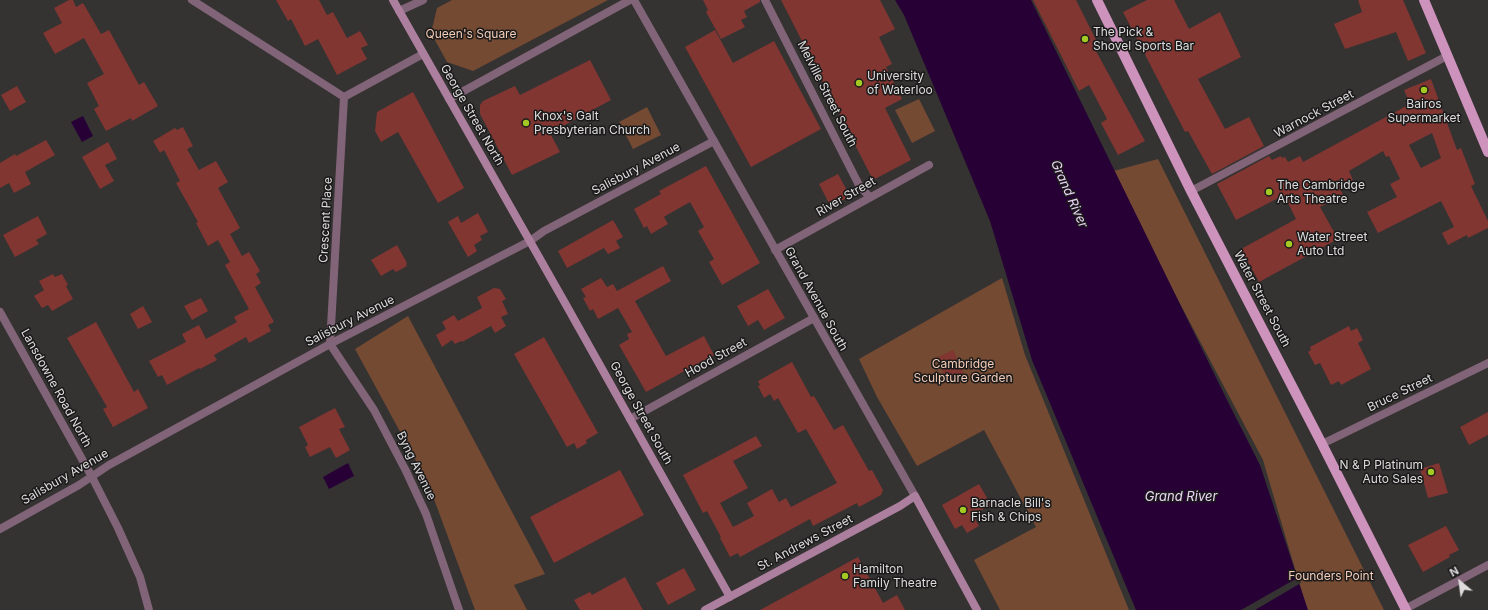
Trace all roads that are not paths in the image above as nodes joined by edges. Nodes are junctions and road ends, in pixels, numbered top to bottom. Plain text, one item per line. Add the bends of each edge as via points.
1 (192, 0) edge
2 (393, 0) edge
3 (423, 0) edge
4 (630, 0) edge
5 (634, 0) edge
6 (765, 0) edge
7 (1097, 0) edge
8 (1424, 0) edge
9 (399, 11) junction
10 (423, 54) junction
11 (1448, 56) junction
12 (344, 97) junction
13 (449, 99) junction
14 (714, 141) junction
15 (1488, 152) edge
16 (929, 164) dead end
17 (1191, 191) junction
18 (870, 197) junction
19 (530, 241) junction
20 (775, 250) junction
21 (0, 312) edge
22 (814, 318) junction
23 (330, 344) junction
24 (1488, 363) edge
25 (630, 419) junction
26 (1322, 444) junction
27 (92, 476) junction
28 (915, 496) junction
29 (0, 529) edge
30 (1488, 565) edge
31 (730, 597) junction
32 (149, 610) edge
33 (458, 610) edge
34 (705, 610) edge
35 (977, 610) edge
36 (1405, 610) edge

1 - 12 street
2 - 9 main road, George Street North
3 - 9 street
4 - 13 street
5 - 14 street, Grand Avenue South
6 - 18 street, Melville Street South via 860,187
7 - 17 main road, Water Street South
8 - 11 main road
9 - 10 main road, George Street North
10 - 12 street
10 - 13 main road, George Street North
11 - 15 main road
11 - 17 street, Warnock Street
12 - 23 street, Crescent Place
13 - 19 main road, George Street North
14 - 19 street, Salisbury Avenue via 544,231
14 - 20 street, Grand Avenue South
16 - 18 street, River Street
17 - 26 main road, Water Street South
18 - 20 street, River Street
19 - 23 street, Salisbury Avenue
19 - 25 main road, George Street South
20 - 22 street, Grand Avenue South
21 - 27 street, Lansdowne Road North
22 - 25 street, Hood Street
22 - 28 street, Grand Avenue South
23 - 27 street, Salisbury Avenue
23 - 33 street, Byng Avenue via 374,410 406,471 426,514
24 - 26 street, Bruce Street
25 - 31 main road, George Street South
26 - 36 main road, Water Street South
27 - 29 street, Salisbury Avenue
27 - 32 street, Lansdowne Road North via 140,577
28 - 31 main road, St. Andrews Street
28 - 35 main road, Grand Avenue South
30 - 36 street
31 - 34 main road, St. Andrews Street

